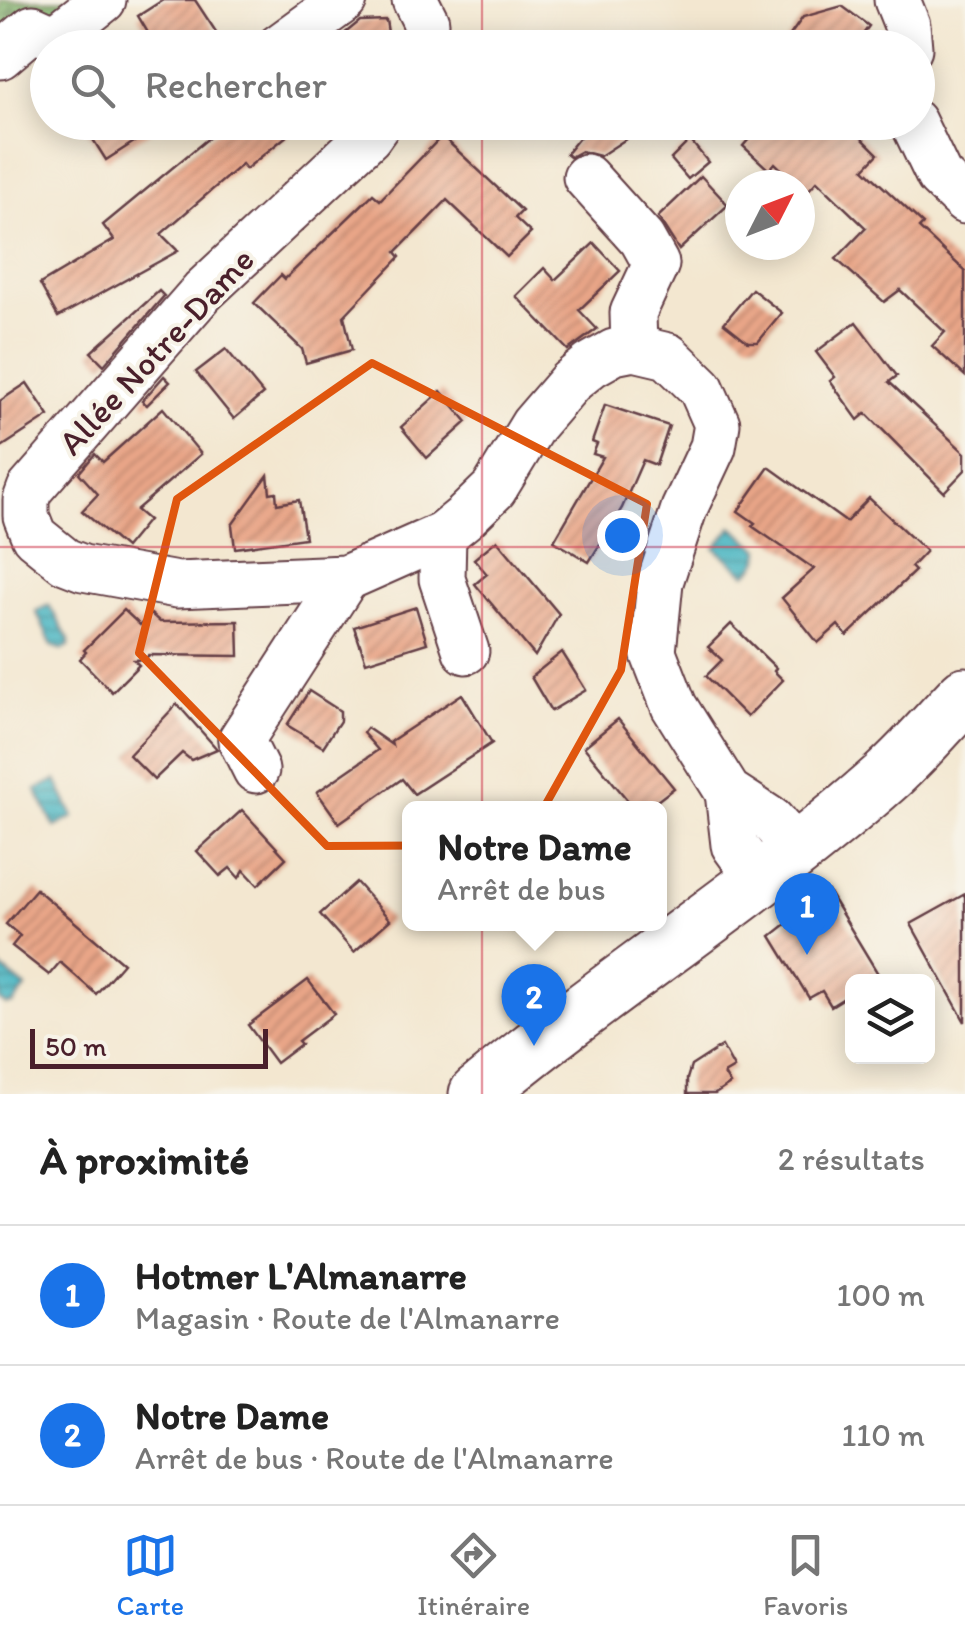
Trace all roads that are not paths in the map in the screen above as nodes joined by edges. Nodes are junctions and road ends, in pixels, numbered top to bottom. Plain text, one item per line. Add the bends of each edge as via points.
1 (104, 0) edge
2 (344, 0) edge
3 (415, 0) edge
4 (897, 0) edge
5 (65, 30) edge
6 (303, 30) edge
7 (426, 30) edge
8 (908, 30) edge
9 (30, 31) edge
10 (0, 56) edge
11 (365, 140) edge
12 (921, 140) edge
13 (586, 178) dead end
14 (965, 202) edge
15 (634, 348) junction
16 (443, 535) junction
17 (346, 578) junction
18 (466, 651) dead end
19 (965, 695) edge
20 (256, 770) dead end
21 (777, 864) junction
22 (477, 1094) edge

1 - 5 street
2 - 6 street
3 - 7 street
4 - 8 street
9 - 10 street
11 - 17 street, Allée Notre-Dame via 203,292 26,500 34,536 83,568 177,585
12 - 14 street via 940,176
13 - 15 street via 656,264 633,313
15 - 16 street, Allée Notre-Dame via 614,352 570,382 532,425 494,489
15 - 21 street via 668,356 686,370 717,424 660,582 653,652 674,706 728,792 734,845
16 - 17 street, Allée Notre-Dame
16 - 18 street via 442,579
17 - 20 street via 241,740
19 - 21 main road via 887,776
21 - 22 main road

